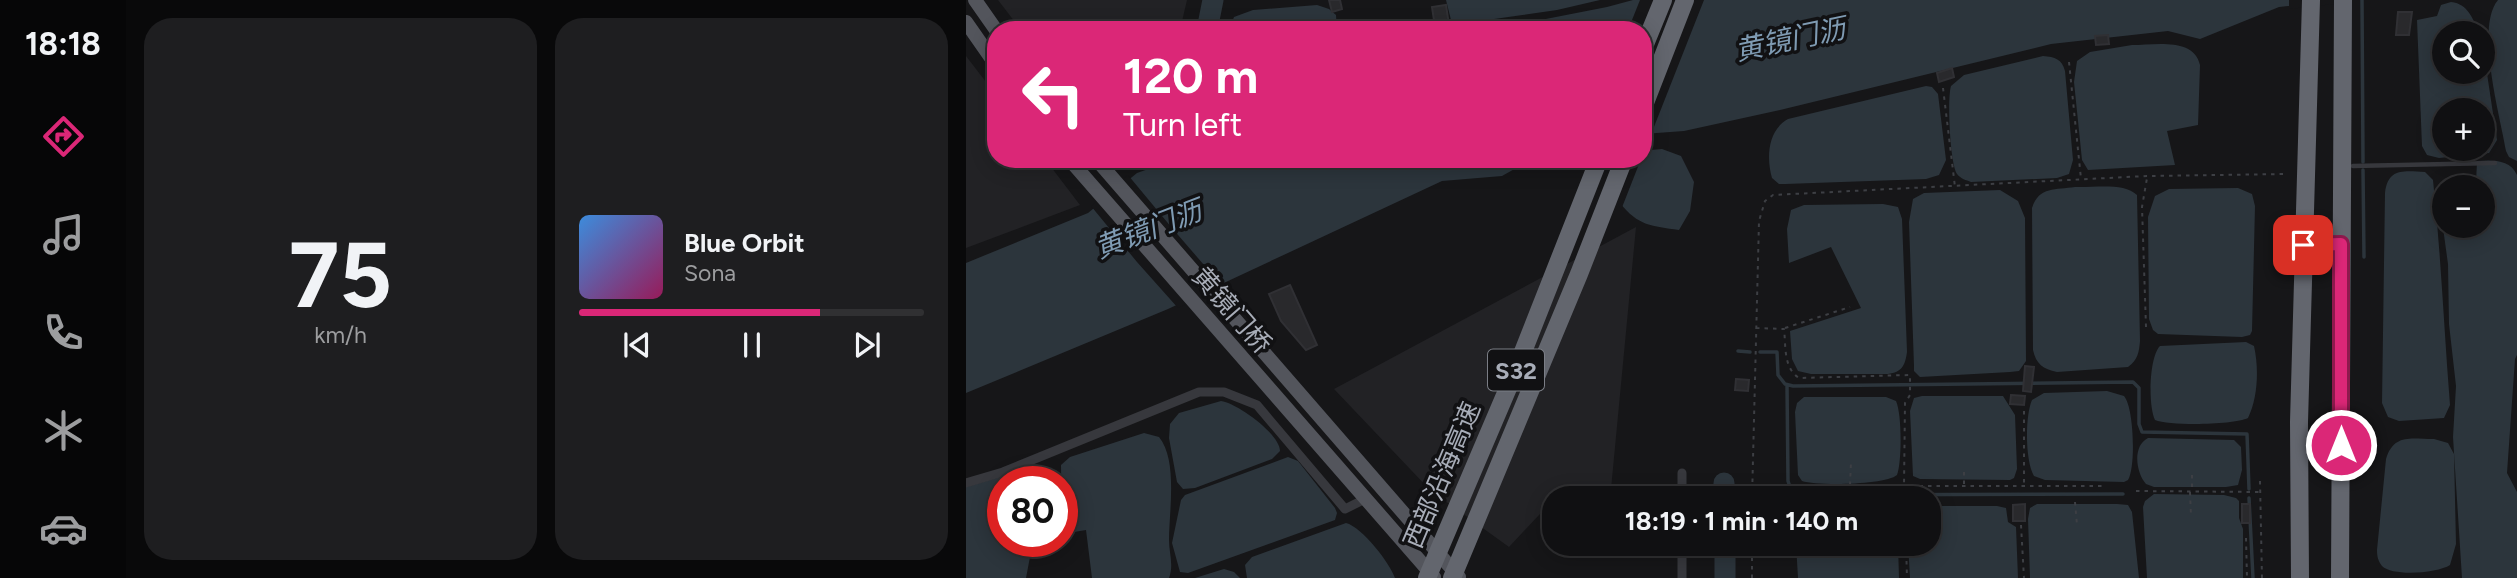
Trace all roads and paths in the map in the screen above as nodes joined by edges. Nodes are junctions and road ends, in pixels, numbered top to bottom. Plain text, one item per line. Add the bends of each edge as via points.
1 (975, 0) edge
2 (1685, 0) edge
3 (2311, 0) edge
4 (2343, 0) edge
5 (1662, 1) edge
6 (990, 21) edge
7 (966, 22) edge
8 (1652, 26) edge
9 (987, 52) edge
10 (2070, 62) dead end
11 (1652, 85) edge
12 (1943, 88) dead end
13 (2495, 163) dead end
14 (2353, 166) dead end
15 (1077, 168) edge
16 (1104, 168) edge
17 (1596, 168) edge
18 (1620, 168) edge
19 (2287, 174) dead end
20 (2147, 176) junction
21 (2081, 179) junction
22 (1955, 187) junction
23 (2341, 244) junction
24 (2303, 245) junction
25 (1850, 307) dead end
26 (2146, 327) dead end
27 (1755, 328) junction
28 (1784, 329) junction
29 (2024, 411) dead end
30 (1851, 462) dead end
31 (1964, 472) dead end
32 (1682, 473) dead end
33 (2192, 475) dead end
34 (2260, 481) dead end
35 (966, 483) edge
36 (1682, 486) edge
37 (1752, 486) edge
38 (1850, 486) edge
39 (1904, 486) edge
40 (1941, 486) edge
41 (1964, 486) junction
42 (2024, 486) junction
43 (2105, 486) dead end
44 (2136, 491) dead end
45 (2191, 492) junction
46 (2261, 492) junction
47 (1362, 496) junction
48 (2076, 502) dead end
49 (2191, 516) dead end
50 (2021, 525) dead end
51 (2077, 525) dead end
52 (2246, 538) dead end
53 (1682, 556) edge
54 (1752, 556) edge
55 (1906, 556) edge
56 (1427, 578) edge
57 (1435, 578) edge
58 (1452, 578) edge
59 (1460, 578) edge
60 (1682, 578) edge
61 (1752, 578) edge
62 (1907, 578) edge
63 (2024, 578) edge
64 (2247, 578) edge
65 (2262, 578) edge
66 (2300, 578) edge
67 (2340, 578) edge

1 - 6 main road
2 - 11 highway
3 - 24 highway
4 - 23 highway
5 - 8 highway
7 - 9 main road
10 - 21 path
12 - 22 path
13 - 14 lane
15 - 47 main road, 黄镜门桥
16 - 59 main road, 黄镜门桥
17 - 56 highway, 西部沿海高速 / S32, bridge
18 - 58 highway, 西部沿海高速 / S32, bridge
19 - 20 path
20 - 21 path
20 - 26 path via 2142,207
21 - 22 path
22 - 27 path via 1773,195 1765,201 1759,221
23 - 24 highway
23 - 67 highway
24 - 66 highway
25 - 28 path
27 - 28 path
27 - 37 path
28 - 39 path via 1788,364 1799,378 1910,375 1905,402
29 - 42 path
30 - 38 path
31 - 41 path
32 - 36 street
33 - 45 path
34 - 46 path
35 - 47 street via 1199,391 1224,392 1257,405 1345,509
40 - 41 path
41 - 42 path
42 - 43 path
44 - 45 path
45 - 46 path
45 - 49 path
46 - 65 path
47 - 57 main road, 黄镜门桥
48 - 51 path
50 - 63 path
52 - 64 path
53 - 60 street
54 - 61 path
55 - 62 path

